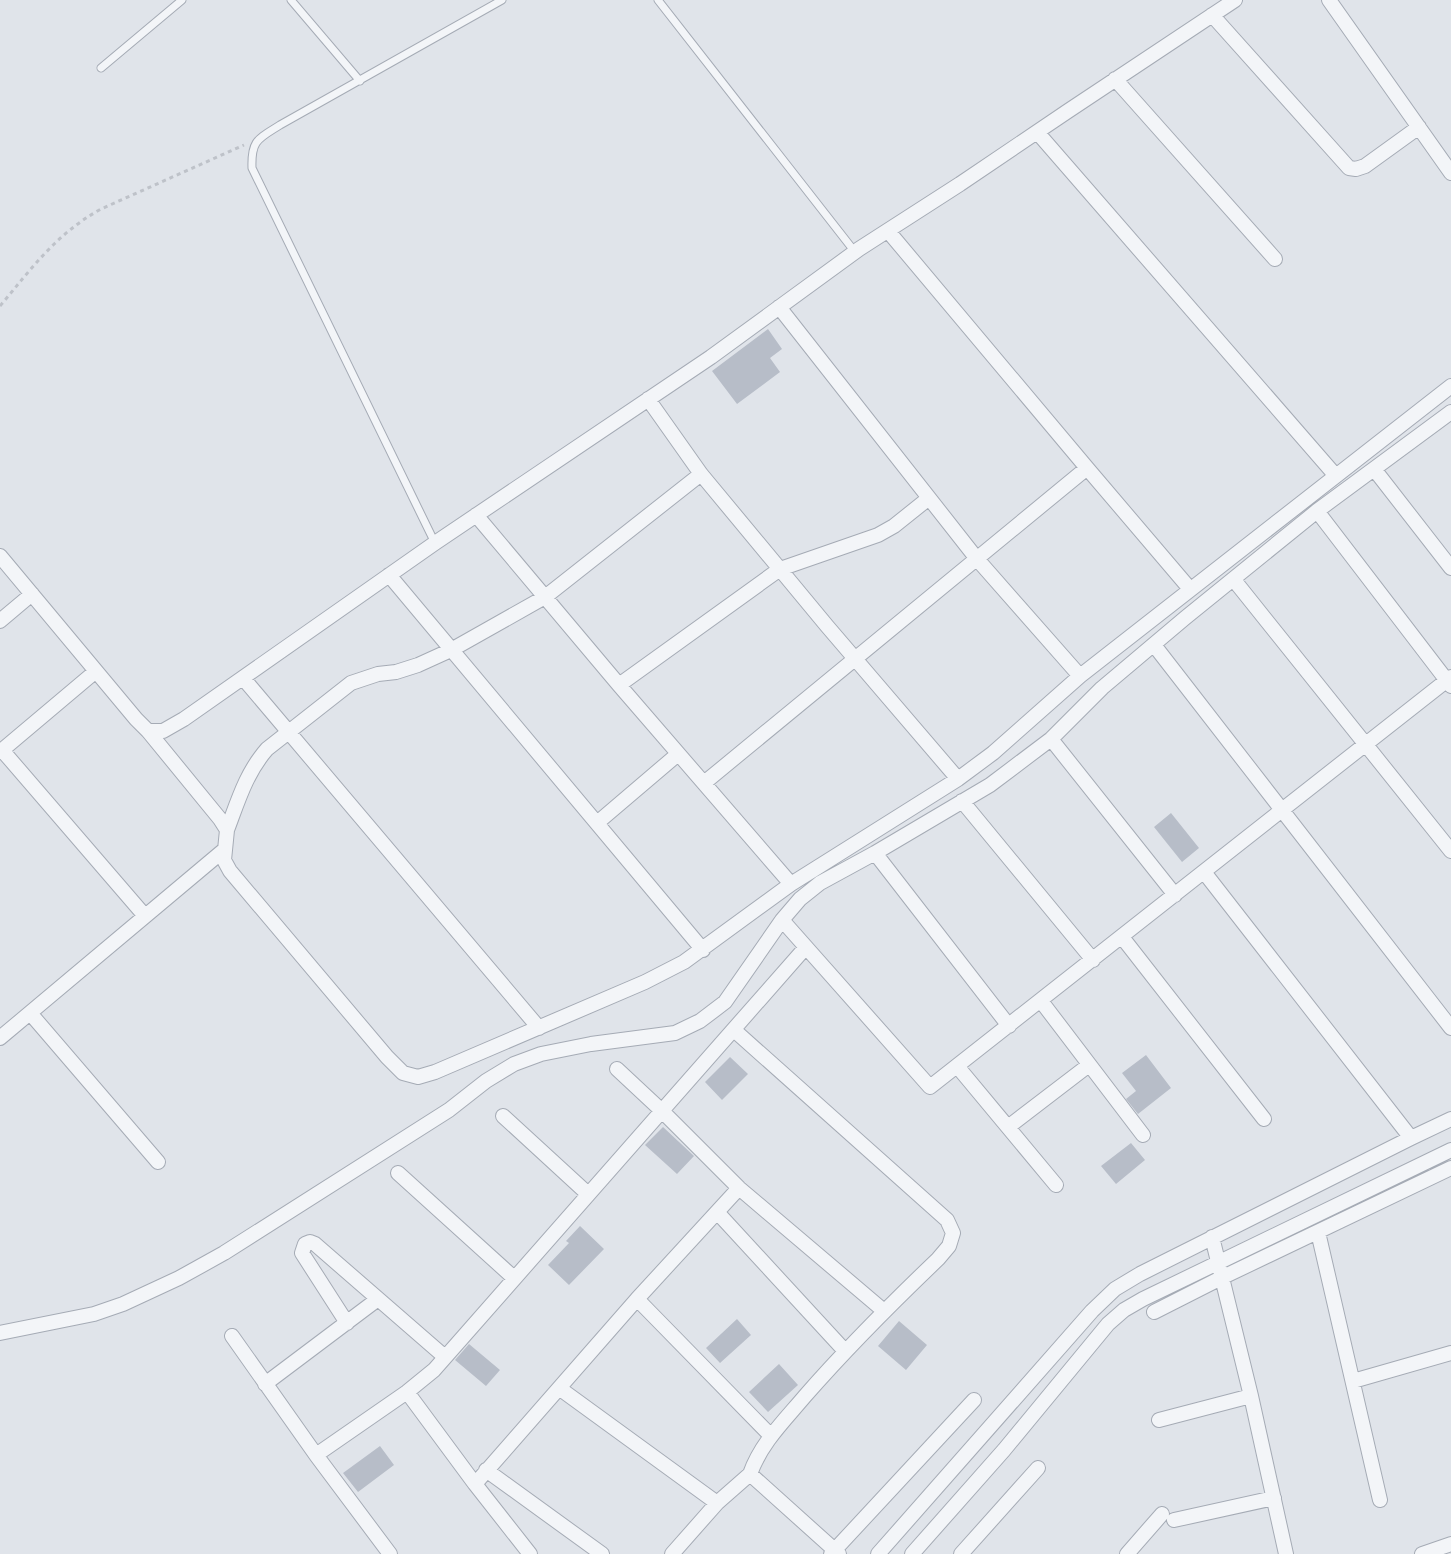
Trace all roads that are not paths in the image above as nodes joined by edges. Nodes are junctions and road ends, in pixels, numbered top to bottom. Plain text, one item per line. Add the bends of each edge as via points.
1 (182, 0) edge
2 (291, 0) edge
3 (502, 0) edge
4 (658, 0) edge
5 (1235, 0) edge
6 (1329, 0) edge
7 (1212, 15) junction
8 (101, 68) dead end
9 (1115, 79) junction
10 (360, 81) junction
11 (1419, 127) junction
12 (1037, 132) junction
13 (1451, 173) edge
14 (888, 231) junction
15 (855, 252) junction
16 (1275, 259) dead end
17 (779, 307) junction
18 (1451, 386) edge
19 (648, 399) junction
20 (1449, 417) edge
21 (1087, 468) junction
22 (1374, 469) junction
23 (701, 474) junction
24 (1336, 476) junction
25 (929, 498) junction
26 (1317, 511) junction
27 (476, 515) junction
28 (435, 543) junction
29 (0, 556) edge
30 (977, 559) junction
31 (1451, 568) edge
32 (780, 569) junction
33 (389, 575) junction
34 (1234, 580) junction
35 (1190, 588) junction
36 (32, 594) junction
37 (545, 597) junction
38 (0, 621) edge
39 (1154, 645) junction
40 (452, 650) junction
41 (856, 658) junction
42 (96, 670) junction
43 (1080, 676) junction
44 (242, 678) junction
45 (1449, 681) edge
46 (619, 685) junction
47 (148, 731) junction
48 (288, 732) junction
49 (1052, 739) junction
50 (1366, 745) junction
51 (1, 751) edge
52 (678, 754) junction
53 (958, 779) junction
54 (704, 783) junction
55 (962, 801) junction
56 (1282, 811) junction
57 (597, 823) junction
58 (227, 830) junction
59 (224, 850) junction
60 (1451, 851) edge
61 (875, 854) junction
62 (1204, 872) junction
63 (791, 884) junction
64 (1175, 896) junction
65 (145, 916) junction
66 (782, 920) junction
67 (1122, 937) junction
68 (806, 947) junction
69 (702, 950) junction
70 (1093, 960) junction
71 (1041, 1001) junction
72 (30, 1013) junction
73 (1009, 1026) junction
74 (539, 1028) junction
75 (1451, 1028) edge
76 (734, 1030) junction
77 (0, 1038) edge
78 (1089, 1065) junction
79 (957, 1066) junction
80 (617, 1069) dead end
81 (662, 1111) junction
82 (503, 1116) dead end
83 (1264, 1119) dead end
84 (1451, 1119) edge
85 (1008, 1127) junction
86 (1143, 1135) dead end
87 (1411, 1138) junction
88 (1451, 1150) edge
89 (158, 1162) dead end
90 (1451, 1168) edge
91 (398, 1173) dead end
92 (1056, 1185) dead end
93 (739, 1188) junction
94 (588, 1194) junction
95 (717, 1212) junction
96 (1318, 1232) junction
97 (1212, 1238) junction
98 (1219, 1262) junction
99 (1223, 1277) junction
100 (514, 1278) junction
101 (637, 1299) junction
102 (378, 1300) junction
103 (884, 1311) junction
104 (1154, 1312) dead end
105 (347, 1323) junction
106 (0, 1333) edge
107 (232, 1336) dead end
108 (845, 1351) junction
109 (1451, 1353) edge
110 (445, 1357) junction
111 (1352, 1381) junction
112 (266, 1384) junction
113 (559, 1388) junction
114 (407, 1392) junction
115 (1251, 1396) junction
116 (974, 1400) dead end
117 (1159, 1420) dead end
118 (771, 1436) junction
119 (316, 1455) junction
120 (1038, 1468) dead end
121 (486, 1470) junction
122 (750, 1474) junction
123 (475, 1484) junction
124 (1274, 1498) junction
125 (1380, 1500) dead end
126 (717, 1502) junction
127 (1451, 1544) edge
128 (835, 1553) edge
129 (390, 1554) edge
130 (530, 1554) edge
131 (602, 1554) edge
132 (672, 1554) edge
133 (878, 1554) edge
134 (912, 1554) edge
135 (961, 1554) edge
136 (1127, 1554) edge
137 (1286, 1554) edge
138 (1422, 1554) edge

1 - 8 lane
2 - 10 lane
3 - 10 lane
4 - 15 lane
5 - 7 street
6 - 11 street
7 - 9 street
7 - 11 street via 1349,168 1356,170 1365,166
9 - 12 street
9 - 16 street
10 - 28 lane via 258,139 252,152 252,168
11 - 13 street
12 - 14 street
12 - 24 street
14 - 15 street
14 - 21 street
15 - 17 street
17 - 19 street
17 - 25 street
18 - 24 street
19 - 23 street
19 - 27 street
20 - 22 street
21 - 30 street
21 - 35 street
22 - 26 street
22 - 31 street
23 - 32 street
23 - 37 street
24 - 35 street
25 - 30 street
25 - 32 street via 878,535
26 - 34 street
26 - 45 street
27 - 28 street
27 - 37 street
28 - 33 street
29 - 36 street
30 - 41 street
30 - 43 street
32 - 41 street
32 - 46 street
33 - 40 street
33 - 44 street
34 - 39 street
34 - 50 street
35 - 43 street
36 - 38 street
36 - 42 street
37 - 40 street
37 - 46 street
39 - 49 street via 1102,688
39 - 56 street
40 - 48 street via 406,669 351,683
40 - 57 street
41 - 53 street
41 - 54 street
42 - 47 street
42 - 51 street
43 - 53 street via 993,753
44 - 47 street via 163,731
44 - 48 street
45 - 50 street
46 - 52 street
47 - 58 street
48 - 58 street via 267,749 251,769
48 - 74 street
49 - 55 street
49 - 64 street
50 - 56 street
50 - 60 street
51 - 65 street
52 - 54 street
52 - 57 street
53 - 63 street
54 - 63 street
55 - 61 street
55 - 70 street
56 - 62 street
56 - 75 street
57 - 69 street
58 - 59 street
59 - 65 street
59 - 74 street via 224,860 230,871 403,1073 418,1077 435,1072
61 - 66 street via 820,883
61 - 73 street
62 - 64 street
62 - 87 street
63 - 69 street
64 - 67 street
65 - 72 street
66 - 68 street
66 - 106 street via 725,1002 700,1021 675,1032 540,1054 514,1064 449,1110 224,1253 179,1278 94,1314
67 - 70 street
67 - 83 street
68 - 76 street
68 - 79 street via 930,1087
69 - 74 street via 644,982
70 - 71 street
71 - 73 street
71 - 78 street
72 - 77 street
72 - 89 street
73 - 79 street
76 - 81 street
76 - 103 street via 947,1220 953,1233 949,1246
78 - 85 street
78 - 86 street
79 - 85 street
80 - 81 street
81 - 93 street
81 - 94 street
82 - 94 street
84 - 87 street
85 - 92 street
87 - 97 street
88 - 98 street
90 - 96 street
91 - 100 street
93 - 95 street
93 - 103 street
94 - 100 street
95 - 101 street
95 - 108 street
96 - 99 street
96 - 111 street
97 - 98 street
97 - 133 street via 1115,1289
98 - 99 street
98 - 134 street via 1124,1310 1108,1324 1004,1450
99 - 104 street
99 - 115 street
100 - 110 street
101 - 113 street
101 - 118 street
102 - 105 street
102 - 105 street via 315,1244 306,1244 302,1253
102 - 110 street
103 - 108 street
105 - 112 street
107 - 112 street
108 - 118 street
109 - 111 street
110 - 114 street
111 - 125 street
112 - 119 street
113 - 121 street
113 - 126 street
114 - 119 street
114 - 123 street
115 - 117 street
115 - 124 street
116 - 128 street
118 - 122 street via 756,1457
119 - 129 street
120 - 135 street
121 - 123 street
121 - 131 street
122 - 126 street
122 - 128 street
123 - 130 street
124 - 136 street via 1168,1517
124 - 137 street
126 - 132 street
127 - 138 street

